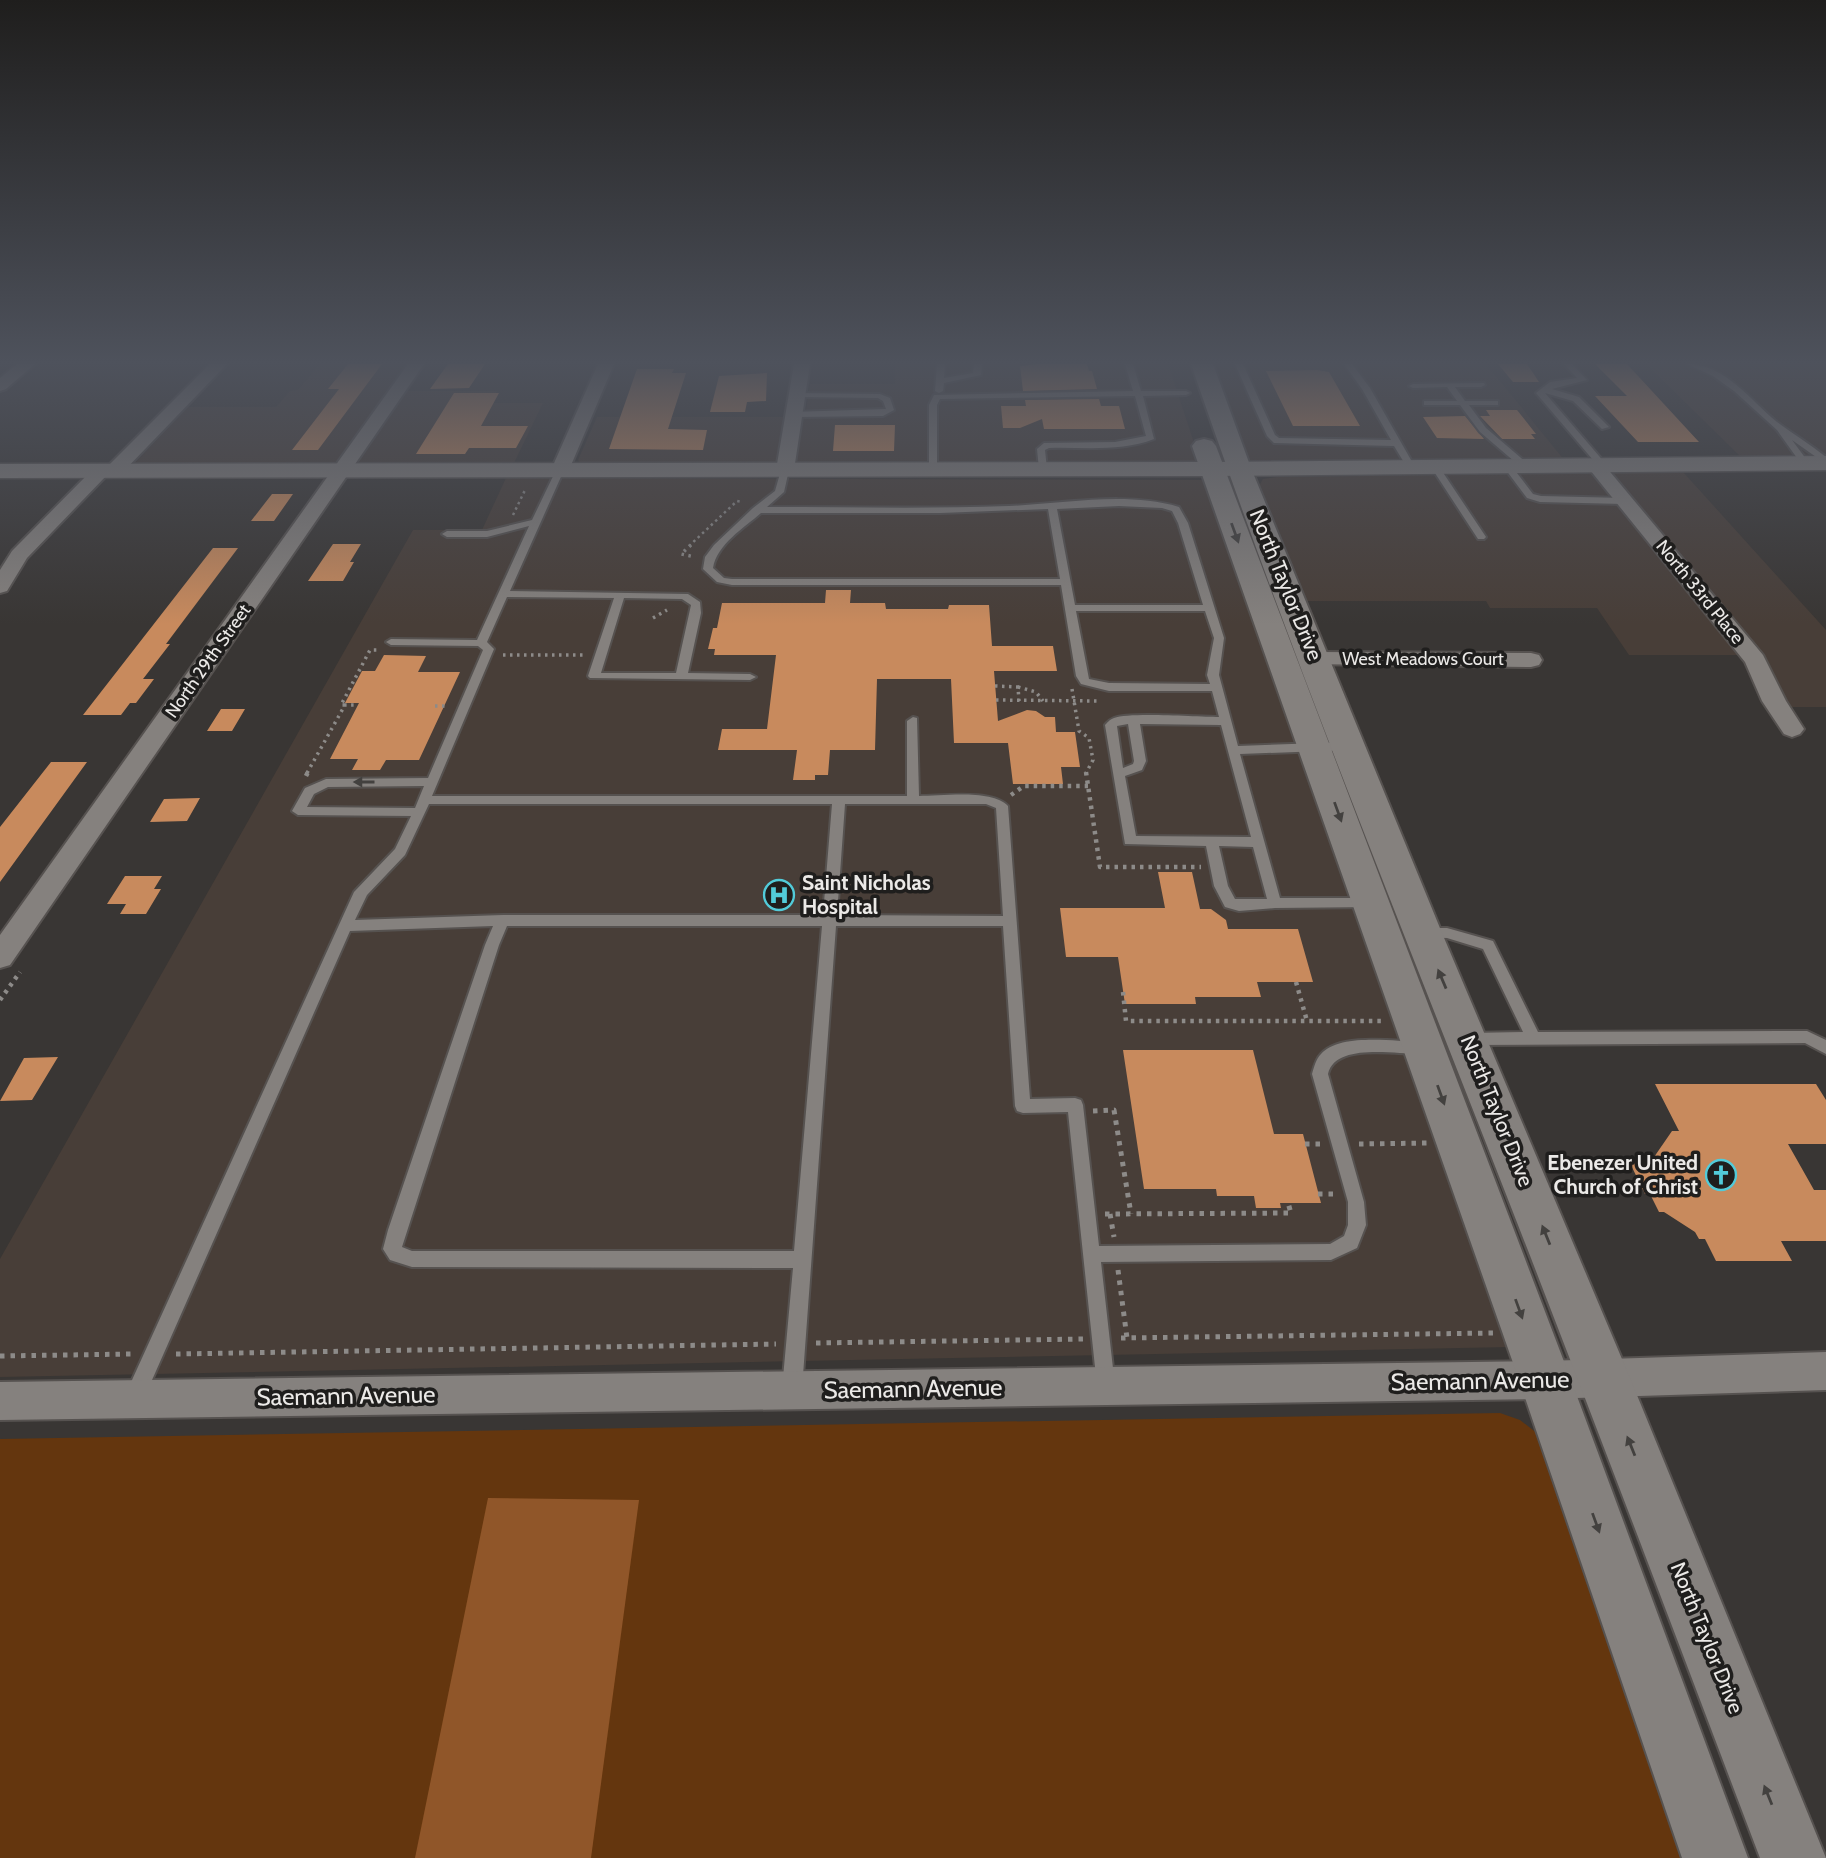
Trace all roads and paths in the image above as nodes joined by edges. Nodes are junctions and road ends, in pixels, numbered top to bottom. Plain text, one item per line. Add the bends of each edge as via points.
1 (128, 451) edge
2 (355, 451) edge
3 (568, 451) edge
4 (788, 451) edge
5 (933, 451) edge
6 (1041, 451) edge
7 (1215, 451) edge
8 (1221, 451) edge
9 (1401, 451) edge
10 (1502, 451) edge
11 (1586, 451) edge
12 (1819, 462) edge
13 (1598, 465) junction
14 (1516, 466) junction
15 (1411, 467) junction
16 (1435, 467) junction
17 (933, 469) junction
18 (1043, 469) junction
19 (1225, 469) junction
20 (785, 470) junction
21 (0, 471) edge
22 (107, 471) junction
23 (341, 471) junction
24 (557, 475) junction
25 (1624, 501) junction
26 (745, 503) dead end
27 (1052, 506) junction
28 (757, 510) junction
29 (536, 522) junction
30 (505, 531) junction
31 (447, 534) dead end
32 (1481, 537) dead end
33 (698, 564) dead end
34 (1067, 582) junction
35 (0, 587) edge
36 (503, 594) junction
37 (620, 594) junction
38 (1071, 608) junction
39 (1210, 608) junction
40 (387, 646) joint
41 (484, 649) junction
42 (600, 655) junction
43 (1315, 659) junction
44 (1531, 660) dead end
45 (681, 677) junction
46 (750, 677) dead end
47 (995, 687) dead end
48 (1017, 687) junction
49 (1072, 688) dead end
50 (1216, 688) junction
51 (996, 700) dead end
52 (1019, 701) junction
53 (1043, 701) junction
54 (1074, 701) junction
55 (1100, 701) dead end
56 (345, 705) junction
57 (358, 705) dead end
58 (435, 706) dead end
59 (453, 706) dead end
60 (1133, 720) junction
61 (913, 721) dead end
62 (1225, 721) junction
63 (1792, 729) dead end
64 (1332, 747) junction
65 (1233, 750) junction
66 (1118, 774) junction
67 (433, 782) junction
68 (1088, 786) junction
69 (839, 800) junction
70 (913, 800) junction
71 (303, 801) junction
72 (998, 803) junction
73 (423, 806) junction
74 (1211, 841) junction
75 (1258, 842) junction
76 (1208, 867) dead end
77 (1275, 903) junction
78 (1371, 903) junction
79 (503, 920) junction
80 (830, 920) junction
81 (1011, 921) junction
82 (346, 926) junction
83 (1423, 933) junction
84 (0, 957) edge
85 (23, 966) dead end
86 (1296, 982) dead end
87 (1123, 992) dead end
88 (0, 1000) edge
89 (1307, 1021) junction
90 (1533, 1038) junction
91 (1430, 1045) junction
92 (1826, 1048) edge
93 (1075, 1111) junction
94 (1427, 1131) dead end
95 (1305, 1144) dead end
96 (1340, 1144) junction
97 (1288, 1203) dead end
98 (1087, 1214) junction
99 (1110, 1214) junction
100 (1131, 1214) junction
101 (1091, 1254) junction
102 (1116, 1254) junction
103 (803, 1259) junction
104 (1492, 1320) dead end
105 (1127, 1338) junction
106 (1101, 1339) junction
107 (796, 1344) junction
108 (154, 1354) junction
109 (0, 1356) edge
110 (1826, 1371) edge
111 (1604, 1378) junction
112 (1545, 1380) junction
113 (1106, 1386) junction
114 (792, 1391) junction
115 (134, 1399) junction
116 (0, 1401) edge
117 (1715, 1858) edge
118 (1793, 1858) edge

1 - 22 street
2 - 23 street, North 29th Street
3 - 24 street
4 - 20 street
5 - 17 lane
6 - 18 lane
7 - 19 main road, North Taylor Drive
8 - 19 main road, North Taylor Drive
9 - 15 lane
10 - 14 lane
11 - 13 lane
12 - 13 street
13 - 14 street
13 - 25 street, North 33rd Place
14 - 16 street
14 - 25 lane via 1531,496 1553,501
15 - 16 street
15 - 19 street
16 - 32 lane
17 - 18 street
17 - 20 street
18 - 19 street
19 - 43 main road, North Taylor Drive
19 -> 64 main road, North Taylor Drive
20 - 24 street
20 - 28 lane via 781,488
21 - 22 street
22 - 23 street
22 - 35 street via 19,555
23 - 24 street
23 - 84 street, North 29th Street
24 - 29 lane
24 - 30 path via 530,481
25 - 63 street, North 33rd Place via 1755,660
26 - 33 path via 737,501 681,554 698,558
27 - 28 lane
27 - 34 lane
27 - 39 lane via 1173,507 1183,523
28 - 34 lane via 712,553 707,564 710,573 721,580
29 - 30 lane
29 - 36 lane
30 - 31 lane
34 - 38 lane
36 - 37 lane
36 - 41 lane
37 - 42 lane
37 - 45 lane via 684,596 696,604
38 - 39 lane
38 - 50 lane via 1086,682 1109,687
39 - 50 lane via 1220,646 1213,666
40 - 41 lane
40 - 56 path via 370,650 341,705
41 - 42 path
41 - 67 lane
42 - 45 lane via 594,676
43 - 44 street, West Meadows Court
43 - 64 main road, North Taylor Drive
45 - 46 lane
47 - 48 path
48 - 52 path
48 - 53 path via 1036,692
49 - 54 path
50 - 62 lane
51 - 52 path
52 - 53 path
53 - 54 path
54 - 55 path
54 - 68 path via 1079,731 1089,737 1093,760 1086,772
56 - 57 path
56 - 71 path via 292,801
58 - 59 path
60 - 62 lane
60 - 66 lane via 1140,761 1138,767
60 - 66 lane via 1111,725
61 - 70 lane
62 - 65 lane
64 - 65 lane
64 -> 78 main road, North Taylor Drive
64 - 83 main road, North Taylor Drive
65 - 75 lane
66 - 74 lane via 1130,841
67 -> 71 lane via 326,783 310,791
67 - 73 lane
68 - 72 path via 1024,786
68 - 76 path via 1100,867
69 - 70 lane
69 - 73 lane
69 - 80 lane
70 - 72 lane
71 - 73 lane via 298,811
72 - 81 lane via 1004,813
73 - 82 lane via 400,852 361,892
74 - 75 lane
74 - 77 lane via 1221,887 1230,902 1239,906
75 - 77 lane
77 - 78 lane
78 - 91 main road, North Taylor Drive
79 - 80 lane
79 - 82 lane
79 - 103 lane via 397,1230 396,1254 412,1259
80 - 81 lane
80 - 103 lane
81 - 93 lane via 1023,1105 1075,1105
82 - 108 lane
83 - 90 lane via 1447,933 1488,945
91 -> 83 main road, North Taylor Drive
85 - 88 path
86 - 89 path
87 - 89 path via 1126,1021
89 - 91 path via 1390,1021
90 - 91 lane
90 - 92 lane via 1807,1037
91 - 96 lane via 1343,1048 1323,1061 1320,1074
111 -> 91 main road, North Taylor Drive
91 -> 112 main road, North Taylor Drive
93 - 98 lane
93 - 100 path via 1114,1111
94 - 96 path via 1432,1143
95 - 96 path
96 - 102 lane via 1356,1202 1357,1225 1351,1242 1331,1252
97 - 100 path via 1291,1213
98 - 99 path
98 - 101 lane
99 - 100 path
99 - 102 path
101 - 102 lane
101 - 106 lane
102 - 105 path
103 - 107 lane
104 - 105 path via 1496,1332
105 - 106 path
106 - 107 path
106 - 113 lane
107 - 108 path
107 - 114 lane
108 - 109 path
108 - 115 lane
110 - 111 street, Saemann Avenue
111 - 112 street, Saemann Avenue
118 -> 111 main road, North Taylor Drive
112 - 113 street, Saemann Avenue
112 -> 117 main road, North Taylor Drive
113 - 114 street, Saemann Avenue
114 - 115 street, Saemann Avenue
115 - 116 street, Saemann Avenue

